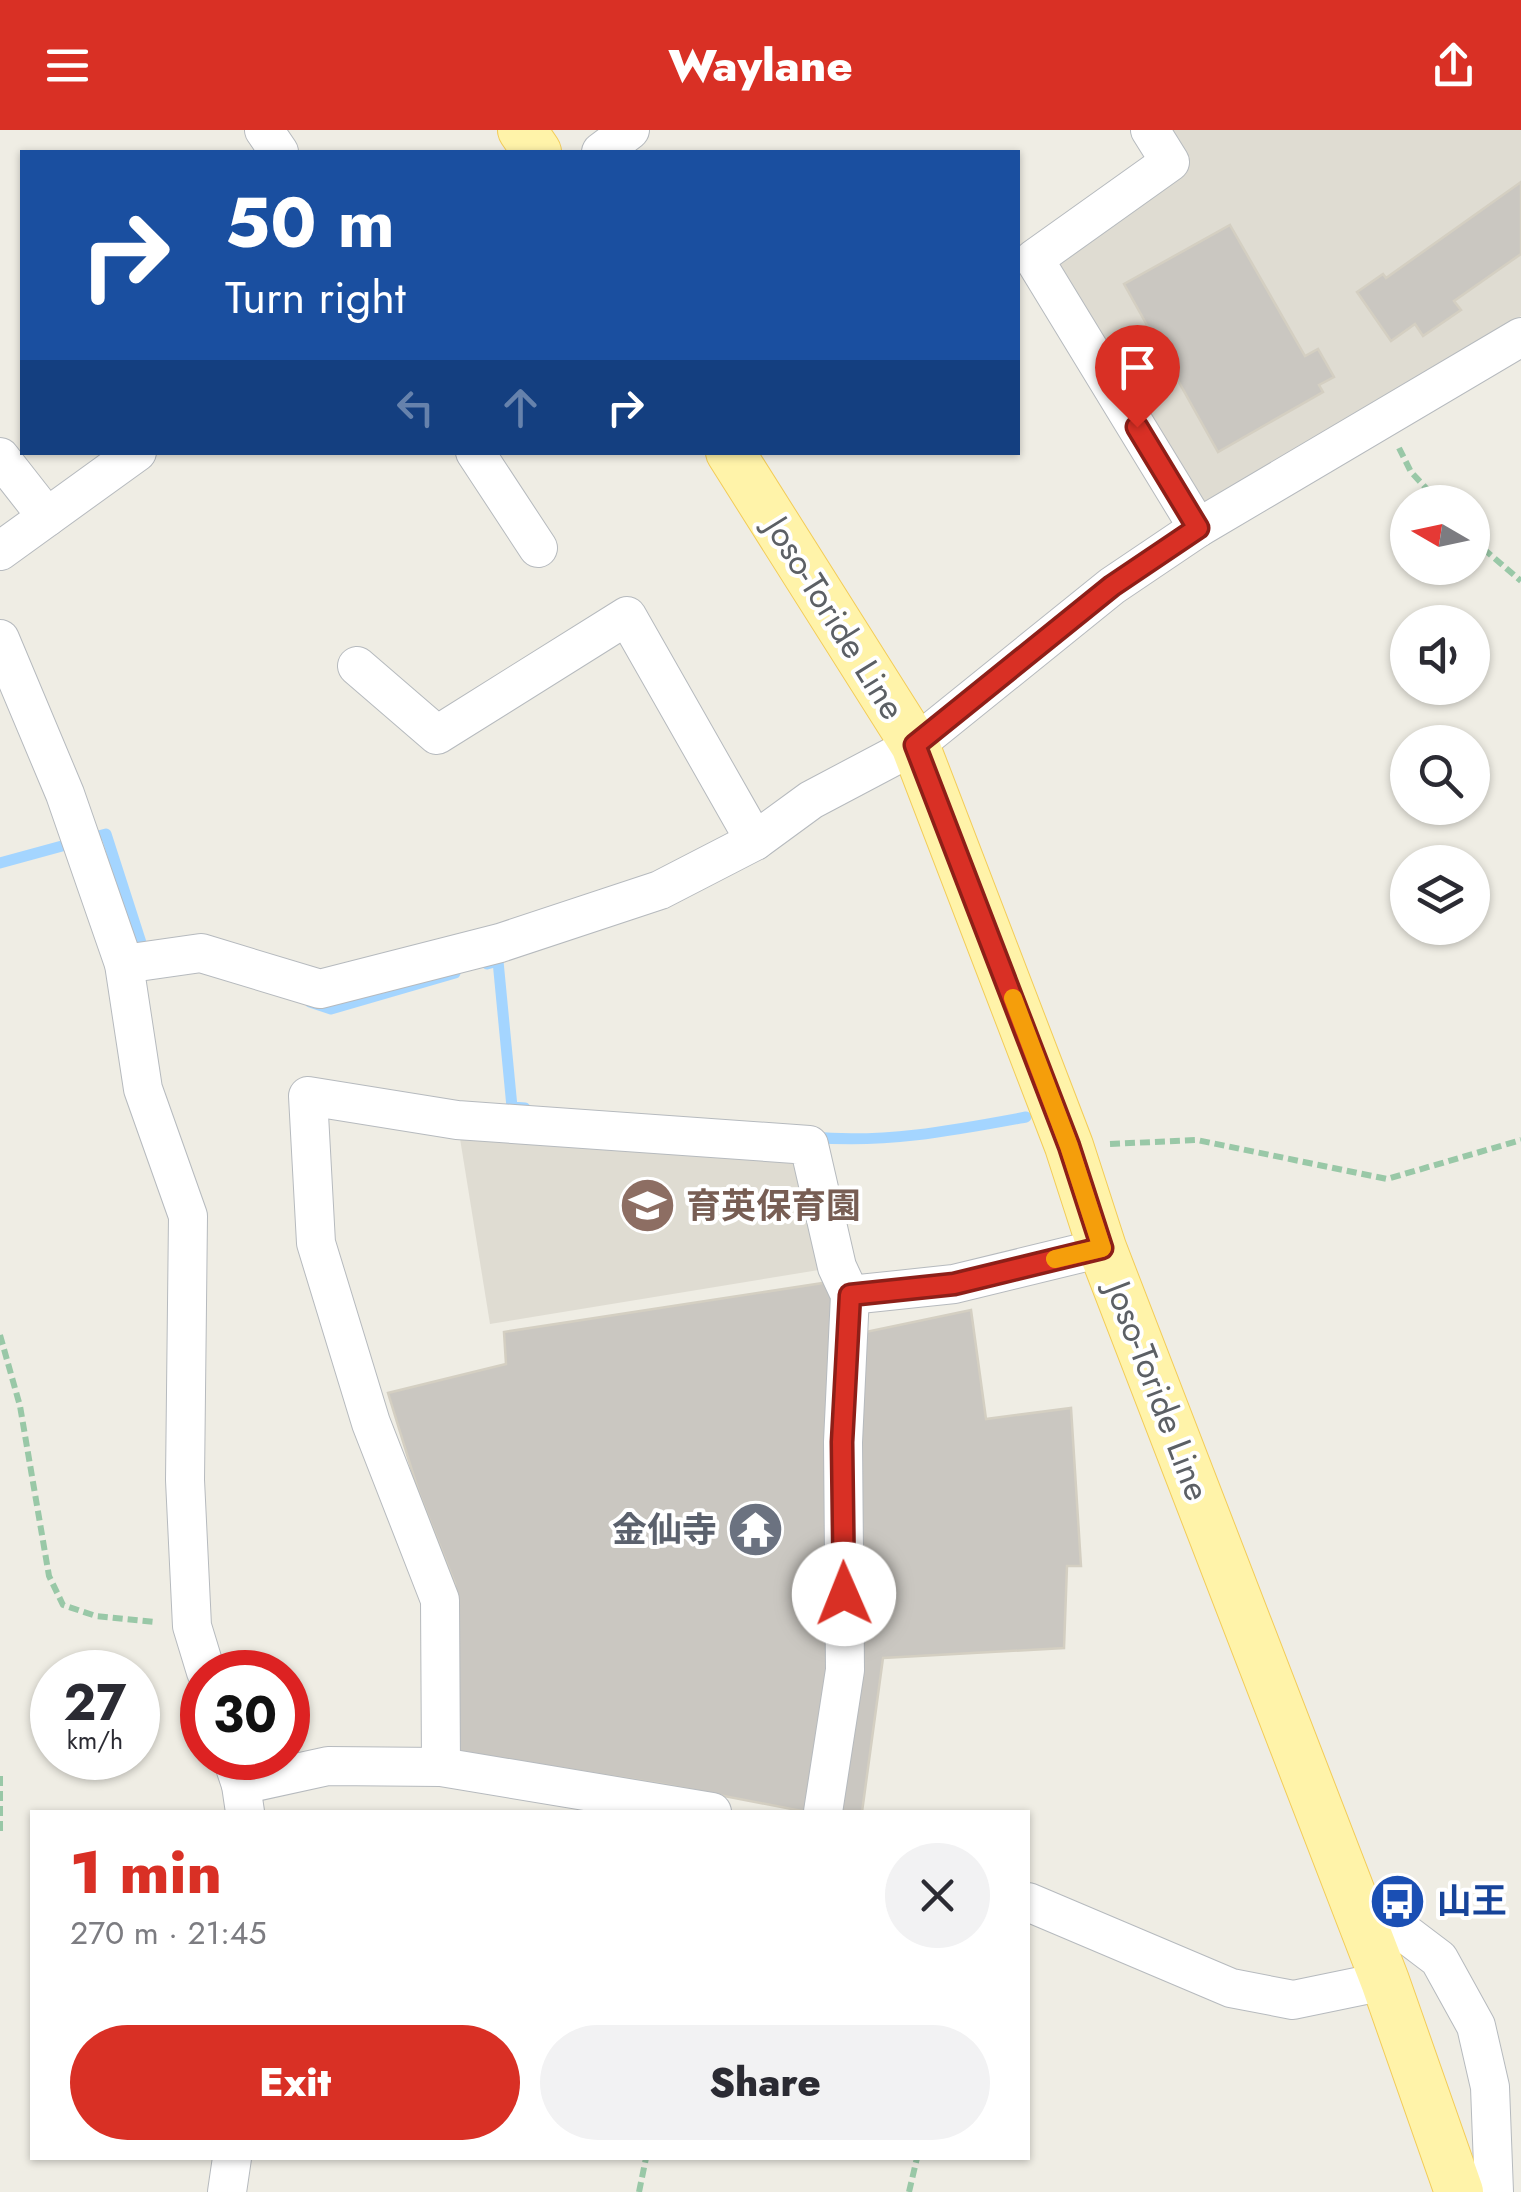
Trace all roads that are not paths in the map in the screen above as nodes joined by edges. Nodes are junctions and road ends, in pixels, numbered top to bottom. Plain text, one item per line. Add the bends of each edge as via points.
1 (630, 130) edge
2 (1150, 130) edge
3 (605, 150) edge
4 (1521, 337) edge
5 (133, 455) edge
6 (478, 455) edge
7 (732, 455) edge
8 (0, 457) edge
9 (47, 517) junction
10 (1198, 528) junction
11 (538, 548) dead end
12 (0, 551) edge
13 (0, 639) edge
14 (357, 666) dead end
15 (915, 745) junction
16 (756, 841) junction
17 (124, 964) junction
18 (1102, 1248) junction
19 (850, 1295) junction
20 (199, 1650) edge
21 (440, 1767) junction
22 (240, 1785) edge
23 (700, 1810) edge
24 (824, 1810) edge
25 (1030, 1903) edge
26 (1361, 1918) junction
27 (1385, 1981) junction
28 (232, 2160) edge
29 (227, 2192) edge
30 (1459, 2192) edge
31 (1494, 2192) edge

1 - 3 street
2 - 10 street via 1170,162 1034,259
4 - 10 street
5 - 9 street
6 - 11 street
7 - 15 main road, Joso-Toride Line
8 - 9 street
9 - 12 street
10 - 15 street via 1112,586
13 - 17 street via 65,794
14 - 16 street via 437,735 628,616
15 - 16 street via 812,800
15 - 18 main road, Joso-Toride Line
16 - 17 street via 660,890 500,943 320,989 201,954
17 - 20 street via 143,1089 188,1216 185,1480 192,1626
18 - 19 street via 954,1284
18 - 26 main road, Joso-Toride Line
19 - 21 street via 809,1145 457,1120 308,1096 316,1243 370,1423 440,1600
19 - 24 street via 842,1442 845,1670
21 - 22 street via 328,1766
21 - 23 street
25 - 27 street via 1262,1995 1293,2000
26 - 27 main road, Joso-Toride Line
26 - 31 street via 1406,1934 1439,1959 1476,2026 1490,2088
27 - 30 main road, Joso-Toride Line
28 - 29 street

